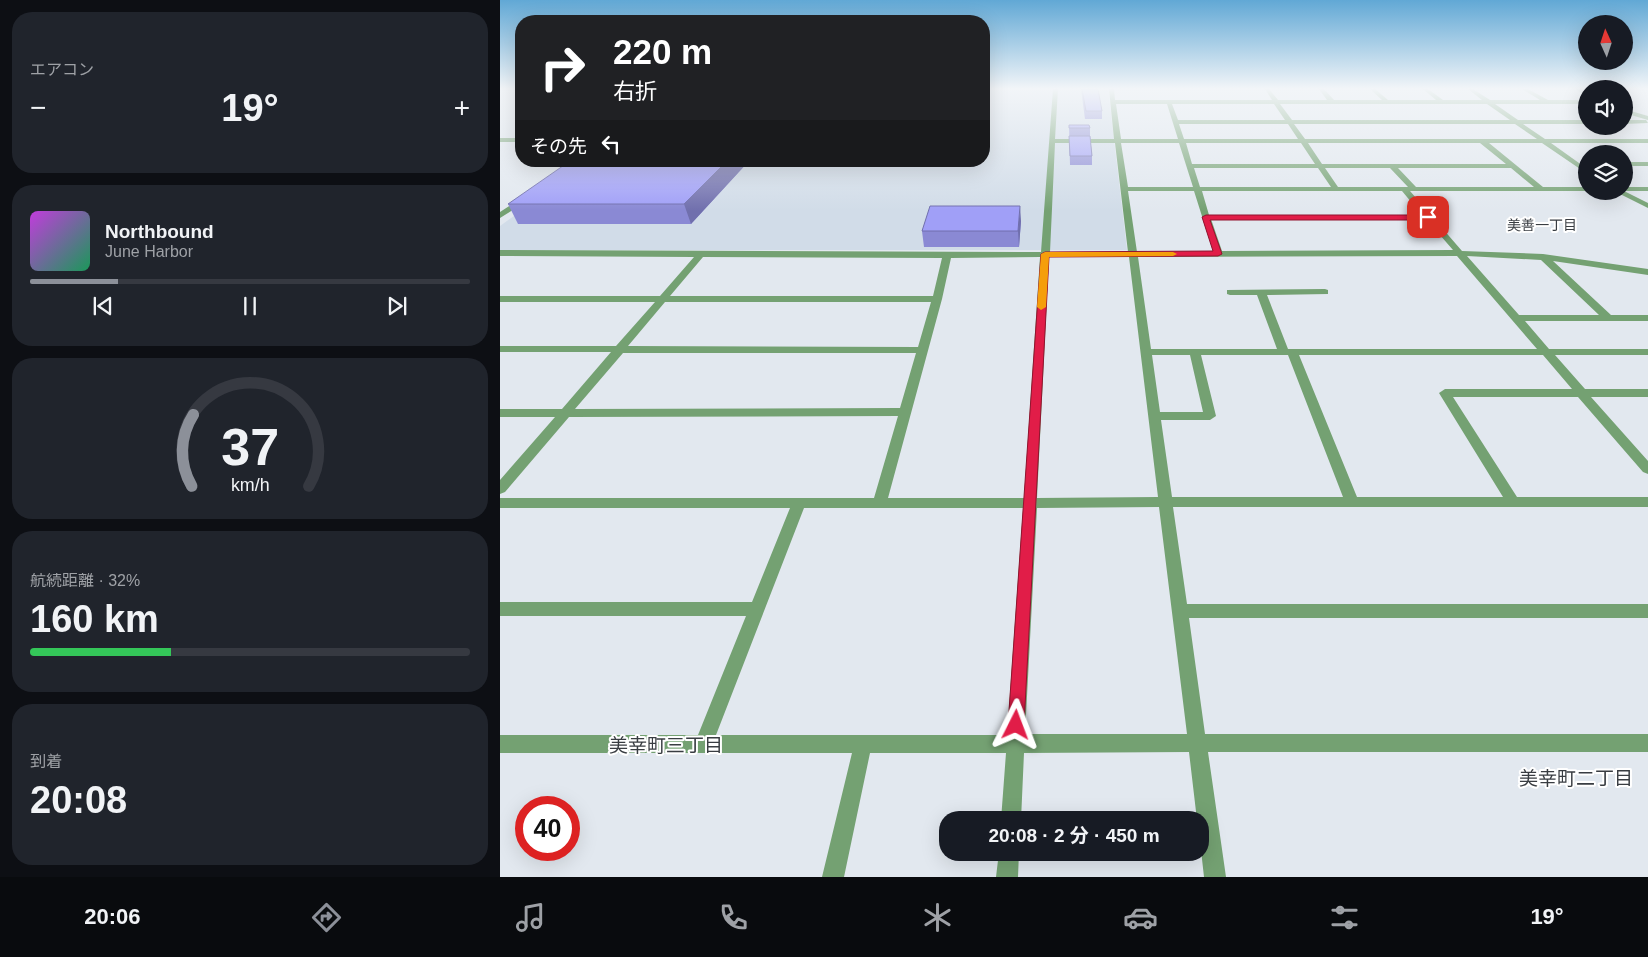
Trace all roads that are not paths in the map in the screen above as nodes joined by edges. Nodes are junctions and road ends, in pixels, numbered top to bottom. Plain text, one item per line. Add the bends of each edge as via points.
1 (1051, 130) edge
2 (1116, 130) edge
3 (1178, 130) edge
4 (1295, 130) edge
5 (1529, 130) edge
6 (500, 140) edge
7 (515, 140) edge
8 (1050, 141) junction
9 (1181, 141) junction
10 (1303, 141) junction
11 (1482, 141) junction
12 (1545, 141) junction
13 (1648, 141) edge
14 (1118, 142) junction
15 (1576, 164) edge
16 (1633, 164) edge
17 (1648, 164) edge
18 (1189, 166) junction
19 (1320, 166) junction
20 (1392, 166) junction
21 (1512, 166) junction
22 (1124, 189) junction
23 (1197, 189) junction
24 (1336, 189) junction
25 (1409, 189) junction
26 (1541, 189) junction
27 (1578, 189) edge
28 (1633, 189) edge
29 (1648, 189) edge
30 (531, 195) edge
31 (1633, 198) edge
32 (1648, 206) edge
33 (500, 216) edge
34 (1206, 217) junction
35 (1428, 217) junction
36 (500, 253) edge
37 (1459, 253) junction
38 (1045, 254) junction
39 (1134, 254) junction
40 (1218, 254) junction
41 (700, 255) junction
42 (947, 255) junction
43 (1543, 257) junction
44 (1648, 272) edge
45 (1230, 292) dead end
46 (1261, 292) junction
47 (1325, 292) dead end
48 (500, 299) edge
49 (660, 299) junction
50 (937, 299) junction
51 (1516, 318) junction
52 (1608, 318) junction
53 (1648, 318) edge
54 (500, 349) edge
55 (618, 350) junction
56 (923, 350) junction
57 (1146, 352) junction
58 (1196, 352) junction
59 (1288, 352) junction
60 (1545, 352) junction
61 (1648, 352) edge
62 (1582, 394) junction
63 (1648, 394) edge
64 (565, 412) junction
65 (905, 412) junction
66 (500, 413) edge
67 (1154, 416) junction
68 (1648, 469) edge
69 (500, 489) edge
70 (799, 502) junction
71 (880, 502) junction
72 (1166, 502) junction
73 (1514, 502) junction
74 (1648, 502) edge
75 (500, 503) edge
76 (1029, 503) junction
77 (1352, 503) junction
78 (500, 609) edge
79 (757, 609) junction
80 (1180, 611) junction
81 (1648, 611) edge
82 (1198, 743) junction
83 (500, 744) edge
84 (704, 744) junction
85 (863, 744) junction
86 (1015, 744) junction
87 (1648, 744) edge
88 (1011, 811) edge
89 (1008, 861) edge
90 (833, 877) edge
91 (1007, 877) edge
92 (1215, 877) edge

1 - 8 street
2 - 14 street
3 - 9 street
4 - 10 street
5 - 12 street
6 - 7 street
8 - 14 street
8 - 38 street
9 - 10 street
9 - 14 street
9 - 18 street
10 - 11 street
10 - 19 street
11 - 12 street
11 - 21 street
12 - 13 street
12 - 15 street
14 - 22 street
16 - 17 street
18 - 19 street
18 - 23 street
19 - 20 street
19 - 24 street
20 - 21 street
20 - 25 street
21 - 26 street
22 - 23 street
22 - 39 street
23 - 24 street
23 - 34 street
24 - 25 street
25 - 26 street
25 - 35 street
26 - 27 street
28 - 29 street
30 - 33 street
31 - 32 street
34 - 35 street
34 - 40 street
35 - 37 street
36 - 41 street
37 - 40 street
37 - 43 street
37 - 51 street
38 - 39 street
38 - 42 street
38 - 76 street
39 - 40 street
39 - 57 street
41 - 42 street
41 - 49 street
42 - 50 street
43 - 44 street
43 - 52 street
45 - 46 street
46 - 47 street
46 - 59 street
48 - 49 street
49 - 50 street
49 - 55 street
50 - 56 street
51 - 52 street
51 - 60 street
52 - 53 street
54 - 55 street
55 - 56 street
55 - 64 street
56 - 65 street
57 - 58 street
57 - 67 street
58 - 59 street
58 - 67 street via 1210,416
59 - 60 street
59 - 77 street
60 - 61 street
60 - 62 street
62 - 63 street
62 - 68 street
62 - 73 street via 1445,394
64 - 65 street
64 - 66 street
64 - 69 street
65 - 71 street
67 - 72 street
70 - 71 street
70 - 75 street
70 - 79 street
71 - 76 street
72 - 76 street
72 - 77 street
72 - 80 street
73 - 74 street
73 - 77 street
76 - 86 street
78 - 79 street
79 - 84 street
80 - 81 street
80 - 82 street
82 - 86 street
82 - 87 street
82 - 92 street
83 - 84 street
84 - 85 street
85 - 86 street
85 - 90 street
86 - 88 street
89 - 91 street

